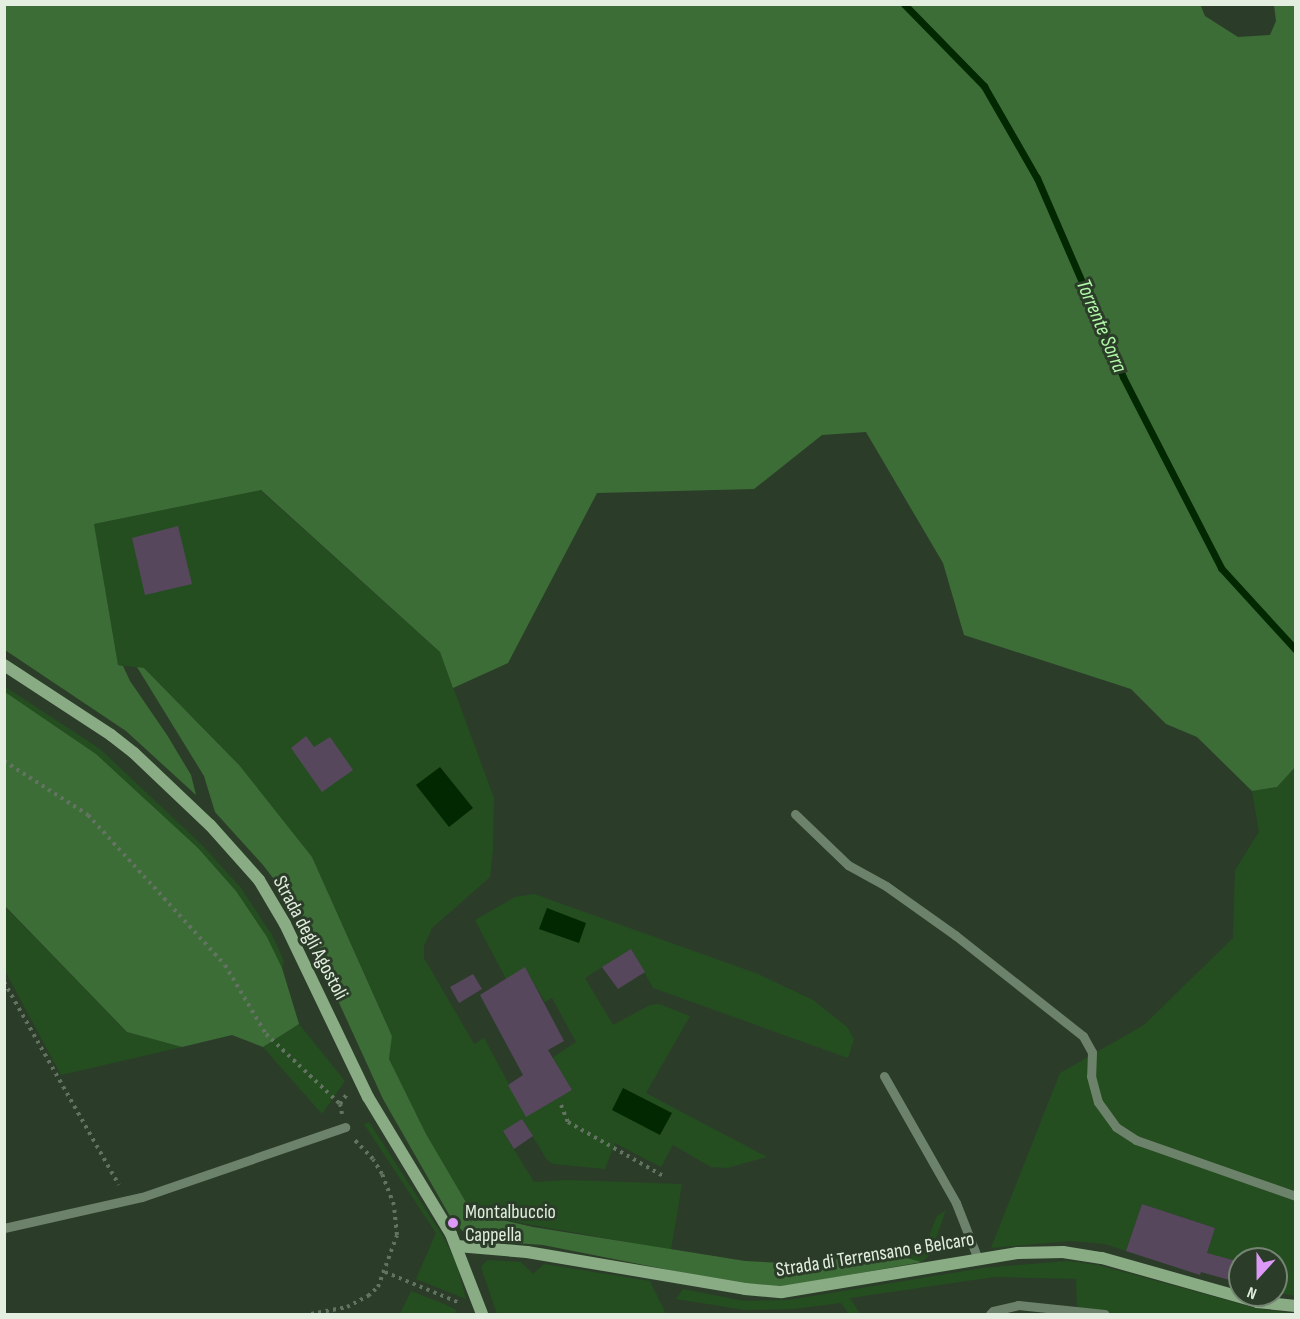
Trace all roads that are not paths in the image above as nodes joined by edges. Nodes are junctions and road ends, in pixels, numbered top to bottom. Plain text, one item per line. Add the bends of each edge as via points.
1 (4, 665) edge
2 (795, 814) dead end
3 (884, 1076) dead end
4 (345, 1127) road end
5 (1296, 1196) edge
6 (4, 1228) edge
7 (457, 1246) junction
8 (978, 1259) junction
9 (1296, 1306) edge
10 (479, 1313) edge
11 (990, 1314) edge
12 (1105, 1314) edge

1 - 7 street, Strada degli Agostoli via 128,748 250,868 281,917 361,1082
2 - 5 lane via 848,865 886,886 955,935 1083,1036 1092,1052 1091,1076 1098,1102 1116,1127 1136,1140
3 - 8 lane via 956,1203
4 - 6 lane via 128,1200
7 - 8 street, Strada di Terrensano e Belcaro via 527,1252 782,1292
7 - 10 street, Strada degli Agostoli
8 - 9 street, Strada di Terrensano e Belcaro via 1018,1252 1092,1256 1257,1302
11 - 12 lane via 1018,1305

